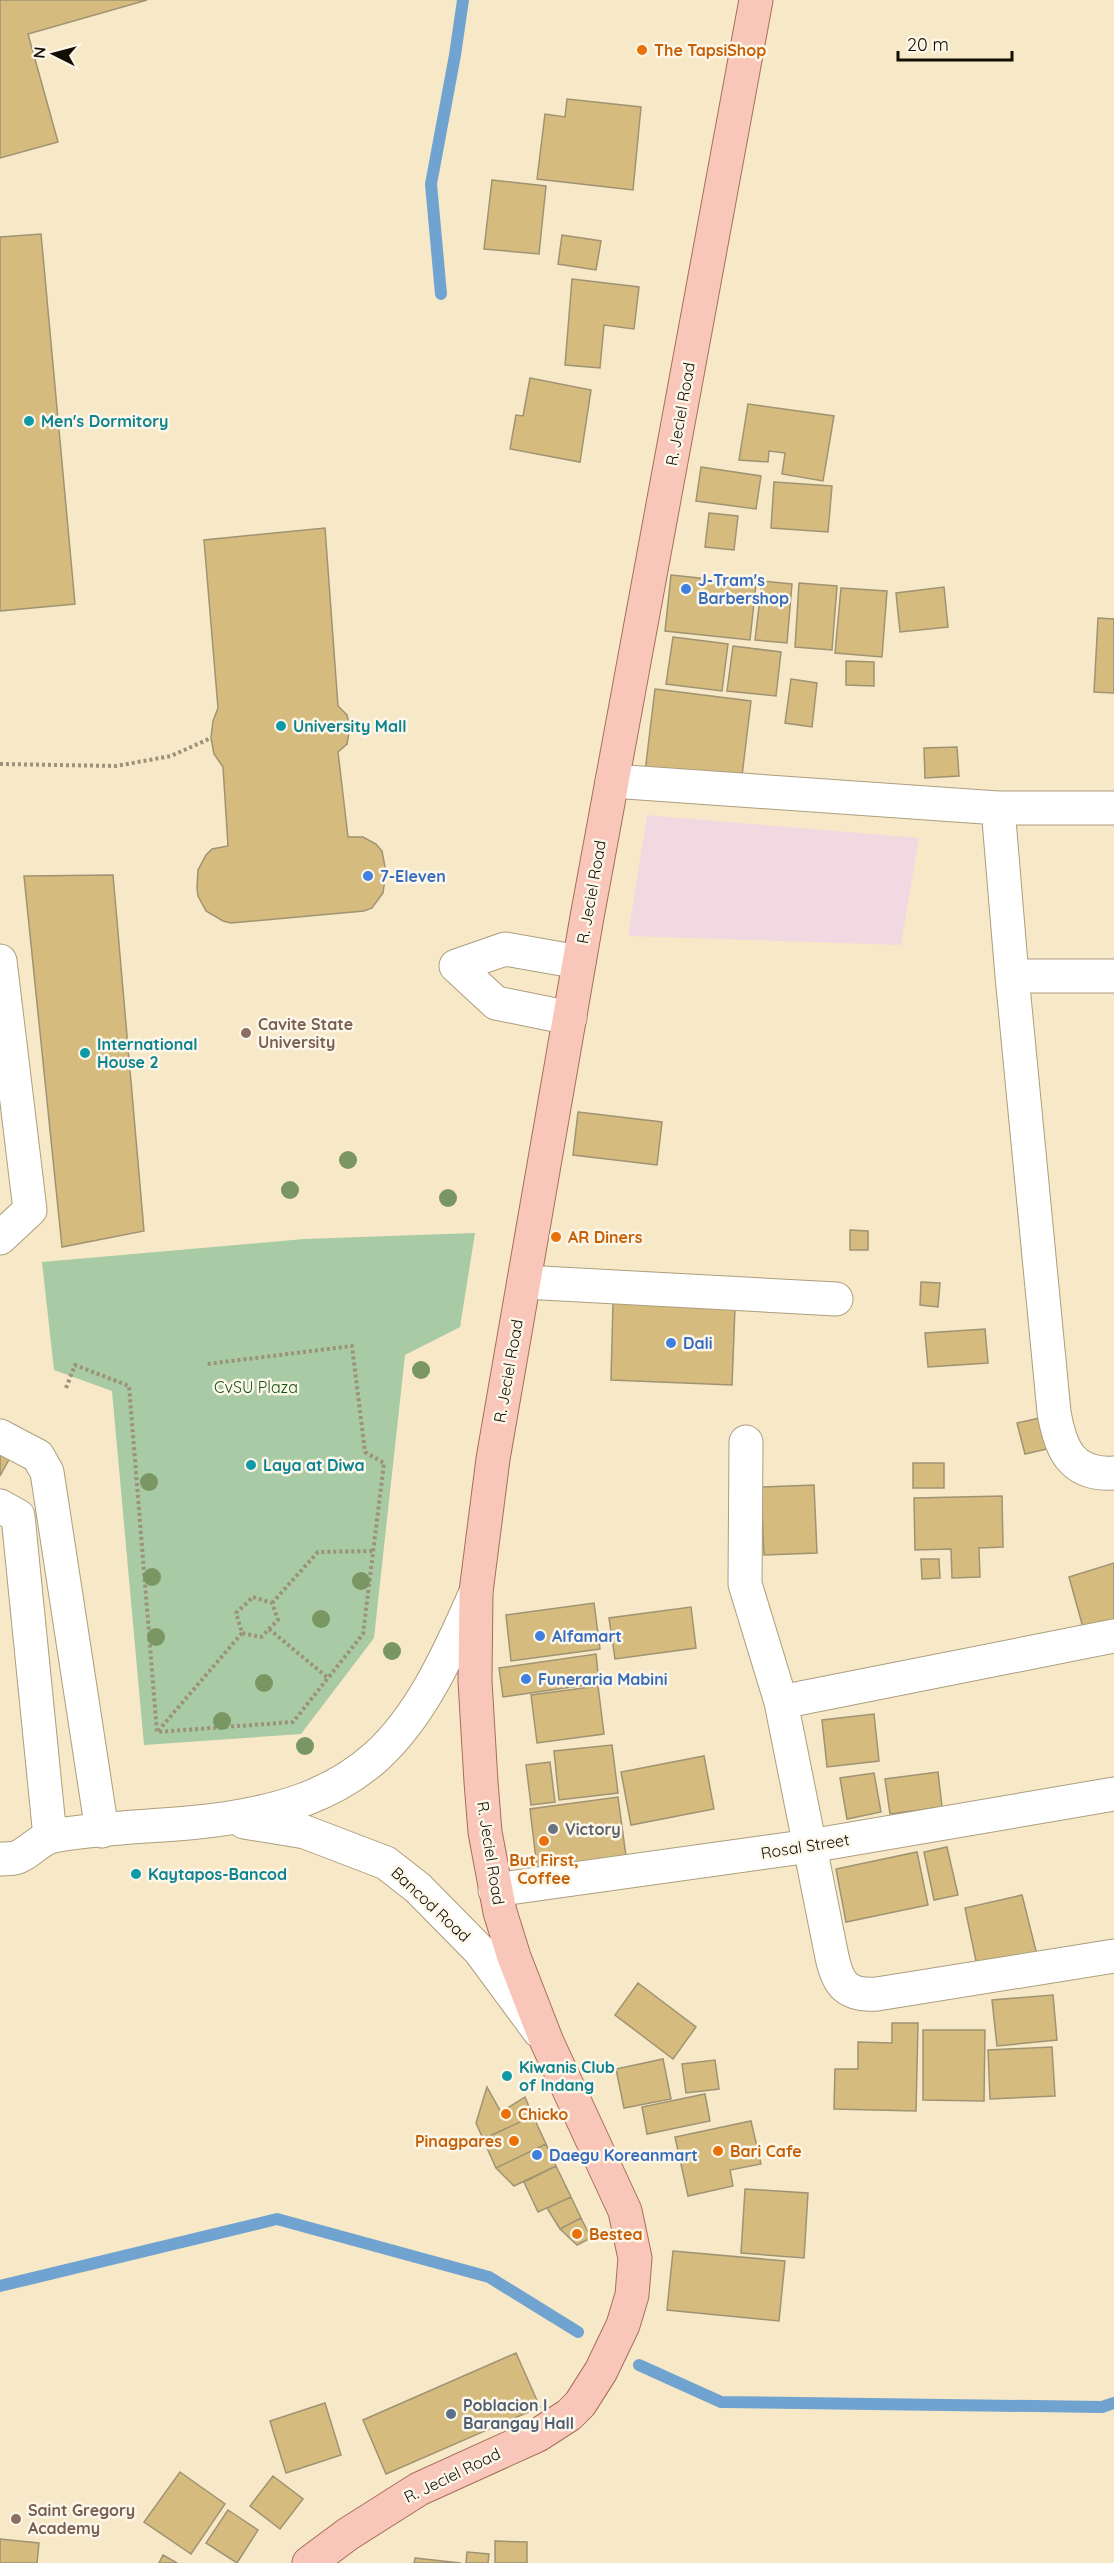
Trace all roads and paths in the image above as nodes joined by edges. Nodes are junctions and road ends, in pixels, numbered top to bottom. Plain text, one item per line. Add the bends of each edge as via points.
1 (756, 0) edge
2 (402, 722) dead end
3 (350, 727) dead end
4 (211, 738) dead end
5 (0, 764) edge
6 (612, 781) junction
7 (999, 808) junction
8 (1114, 808) edge
9 (0, 961) edge
10 (579, 962) junction
11 (1012, 976) junction
12 (1114, 976) edge
13 (570, 1018) junction
14 (0, 1238) edge
15 (524, 1282) junction
16 (836, 1299) dead end
17 (207, 1364) dead end
18 (66, 1388) dead end
19 (0, 1436) edge
20 (746, 1442) dead end
21 (1114, 1473) edge
22 (0, 1506) edge
23 (373, 1551) junction
24 (476, 1592) junction
25 (272, 1603) junction
26 (269, 1629) junction
27 (242, 1633) junction
28 (1114, 1636) edge
29 (328, 1678) junction
30 (781, 1702) junction
31 (157, 1732) junction
32 (1114, 1794) edge
33 (200, 1822) junction
34 (102, 1831) junction
35 (50, 1837) junction
36 (810, 1846) junction
37 (0, 1859) edge
38 (495, 1890) junction
39 (1114, 1956) edge
40 (547, 2042) junction
41 (309, 2563) edge

1 - 6 main road, R. Jeciel Road
2 - 3 path
4 - 5 path via 171,756 116,766
6 - 7 street
6 - 10 main road, R. Jeciel Road
7 - 8 street
7 - 11 street
9 - 14 street via 30,1210
10 - 13 main road, R. Jeciel Road
10 - 13 street via 505,949 456,966 496,1003
11 - 12 street
11 - 21 street via 1057,1429 1061,1444 1075,1463 1094,1472
13 - 15 main road, R. Jeciel Road
15 - 16 street
15 - 24 main road, R. Jeciel Road via 493,1459
17 - 23 path via 352,1346 365,1452 384,1463
18 - 31 path via 75,1365 129,1386
19 - 34 street via 38,1456 47,1472
20 - 30 street via 745,1584
22 - 35 street via 18,1516
23 - 25 path via 318,1552
23 - 29 path via 363,1634
24 - 33 street, Bancod Road via 430,1689 403,1729 375,1759 323,1793 255,1814
24 - 38 main road, R. Jeciel Road via 477,1732 485,1832
25 - 26 path via 278,1620
25 - 27 path via 253,1597 236,1613
26 - 27 path via 261,1637
26 - 29 path
27 - 31 path
28 - 30 street
29 - 31 path via 293,1722
30 - 36 street
32 - 36 street, Rosal Street
33 - 34 street, Bancod Road
33 - 40 street, Bancod Road via 255,1822 305,1832 386,1863 418,1888 480,1951
34 - 35 street, Bancod Road
35 - 37 street, Bancod Road via 17,1857
36 - 38 street, Rosal Street
36 - 39 street via 835,1968 843,1984 854,1992 877,1994
38 - 40 main road, R. Jeciel Road via 514,1957
40 - 41 main road, R. Jeciel Road via 614,2182 631,2230 634,2283 614,2346 580,2404 556,2425 419,2489 366,2521

